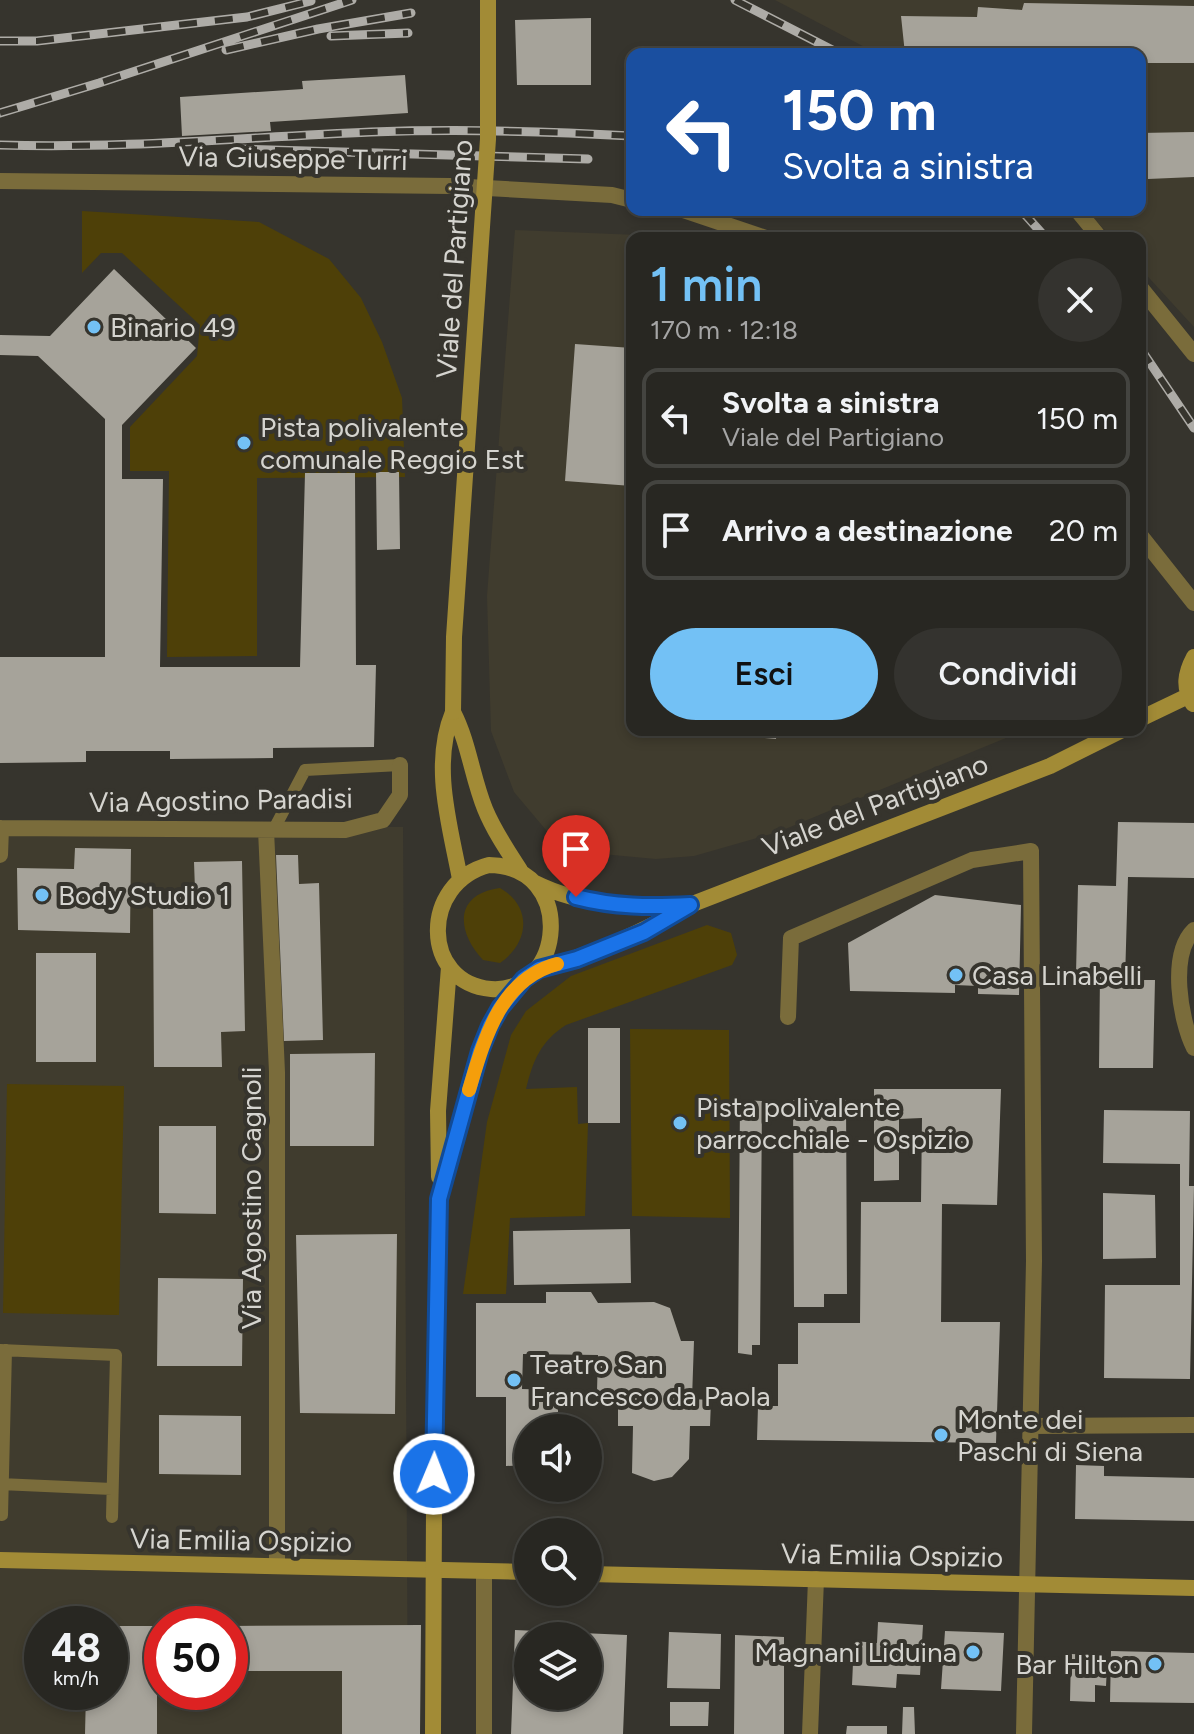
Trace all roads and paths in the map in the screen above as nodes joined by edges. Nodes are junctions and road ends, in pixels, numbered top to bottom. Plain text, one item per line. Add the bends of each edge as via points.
1 (488, 0) edge
2 (0, 181) edge
3 (626, 198) edge
4 (701, 216) edge
5 (1082, 216) edge
6 (748, 232) edge
7 (1095, 232) edge
8 (1146, 294) edge
9 (1194, 354) edge
10 (1146, 543) edge
11 (1194, 603) edge
12 (1194, 657) edge
13 (1191, 701) edge
14 (453, 712) junction
15 (1146, 717) edge
16 (1110, 736) edge
17 (400, 765) joint
18 (0, 828) edge
19 (270, 830) junction
20 (0, 855) edge
21 (520, 870) junction
22 (460, 879) junction
23 (535, 883) junction
24 (690, 905) junction
25 (1194, 930) edge
26 (449, 967) junction
27 (539, 969) junction
28 (524, 979) junction
29 (788, 1017) dead end
30 (1194, 1048) edge
31 (439, 1199) junction
32 (3, 1350) edge
33 (1194, 1425) edge
34 (1030, 1426) junction
35 (1, 1484) edge
36 (112, 1489) junction
37 (2, 1515) edge
38 (112, 1517) dead end
39 (0, 1560) edge
40 (277, 1566) junction
41 (484, 1571) junction
42 (514, 1572) edge
43 (602, 1574) edge
44 (816, 1579) junction
45 (1028, 1584) junction
46 (1194, 1588) edge
47 (433, 1734) edge
48 (484, 1734) edge
49 (810, 1734) edge
50 (1024, 1734) edge

1 - 14 main road, Viale del Partigiano, bridge via 488,139
2 - 3 street, Via Giuseppe Turri via 450,186
4 - 6 street
5 - 7 street
8 - 9 street
10 - 11 street
12 - 13 main road via 1185,682
13 - 15 main road
14 - 21 main road, Viale del Partigiano via 485,809
14 - 22 main road, Viale del Partigiano via 442,756
16 - 24 main road, Viale del Partigiano via 1050,766
17 - 19 lane via 305,770
17 - 19 street, Via Agostino Paradisi via 400,795 383,820 345,830
18 - 19 street, Via Agostino Paradisi
18 - 20 street
19 - 40 street, Via Agostino Cagnoli via 277,1072
21 - 22 main road via 489,865
21 - 23 main road, Viale del Partigiano
22 - 26 main road, Viale del Partigiano via 447,892 439,920 441,949
23 - 24 main road, Viale del Partigiano via 606,905
23 - 27 main road, Viale del Partigiano via 548,907 551,934
24 - 27 main road, Viale del Partigiano via 644,932
25 - 30 street via 1181,954 1180,976 1181,1005
26 - 28 main road, Viale del Partigiano via 461,979 493,989
26 - 31 main road, Viale del Partigiano via 438,1111
27 - 28 main road, Viale del Partigiano
28 - 31 main road, Viale del Partigiano via 500,1008 480,1051
29 - 34 street via 791,938 972,860 1031,851
31 - 47 main road, Viale del Partigiano, bridge
32 - 35 lane
32 - 36 lane via 116,1355
33 - 34 street
34 - 45 street
35 - 36 lane
35 - 37 lane
36 - 38 lane
39 - 40 main road, Via Emilia Ospizio
40 - 41 main road, Via Emilia Ospizio
41 - 42 main road, Via Emilia Ospizio
41 - 48 street
43 - 44 main road, Via Emilia Ospizio
44 - 45 main road, Via Emilia Ospizio
44 - 49 street
45 - 46 main road, Via Emilia Ospizio
45 - 50 street

